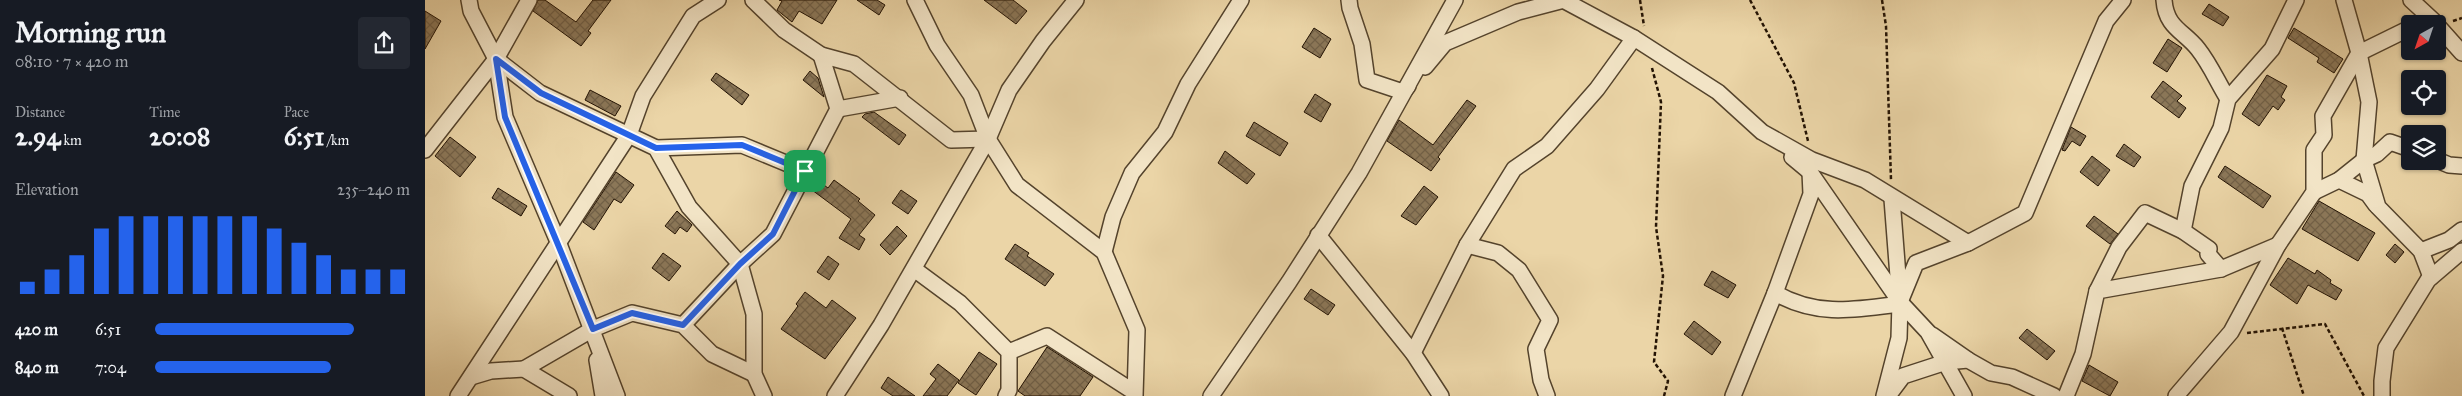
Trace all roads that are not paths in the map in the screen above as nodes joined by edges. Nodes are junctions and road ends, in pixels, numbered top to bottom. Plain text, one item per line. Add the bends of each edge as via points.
1 (469, 0) edge
2 (529, 0) edge
3 (718, 0) edge
4 (753, 0) edge
5 (915, 0) edge
6 (1076, 0) edge
7 (1241, 0) edge
8 (1349, 0) edge
9 (1455, 0) edge
10 (1564, 0) edge
11 (2123, 0) edge
12 (2164, 0) edge
13 (2297, 0) edge
14 (2344, 0) edge
15 (2411, 0) edge
16 (2425, 15) edge
17 (2401, 32) edge
18 (2446, 36) edge
19 (1640, 42) junction
20 (2462, 52) edge
21 (2359, 53) junction
22 (821, 55) junction
23 (496, 59) junction
24 (1403, 92) junction
25 (900, 98) junction
26 (2229, 99) junction
27 (838, 110) junction
28 (629, 134) junction
29 (988, 139) junction
30 (2401, 146) edge
31 (656, 148) junction
32 (425, 150) edge
33 (2364, 160) junction
34 (2446, 164) edge
35 (1811, 166) junction
36 (2462, 166) edge
37 (805, 171) junction
38 (2339, 180) junction
39 (2313, 192) junction
40 (1892, 198) junction
41 (2378, 207) junction
42 (2462, 230) edge
43 (2183, 231) junction
44 (1318, 235) junction
45 (1968, 243) junction
46 (559, 244) junction
47 (1467, 245) junction
48 (2278, 245) junction
49 (2421, 251) junction
50 (2462, 251) edge
51 (1103, 252) junction
52 (740, 264) junction
53 (2227, 266) junction
54 (914, 269) junction
55 (2431, 277) junction
56 (2259, 279) junction
57 (2097, 291) junction
58 (1775, 293) junction
59 (1900, 303) junction
60 (683, 325) junction
61 (593, 329) junction
62 (1928, 332) junction
63 (1009, 352) junction
64 (1413, 354) junction
65 (1968, 360) junction
66 (1946, 362) junction
67 (524, 369) junction
68 (754, 374) junction
69 (471, 377) junction
70 (2013, 377) junction
71 (1135, 394) edge
72 (458, 396) edge
73 (569, 396) edge
74 (603, 396) edge
75 (617, 396) edge
76 (764, 396) edge
77 (835, 396) edge
78 (1006, 396) edge
79 (1211, 396) edge
80 (1441, 396) edge
81 (1547, 396) edge
82 (1733, 396) edge
83 (1886, 396) edge
84 (1964, 396) edge
85 (2023, 396) edge
86 (2054, 396) edge
87 (2066, 396) edge
88 (2175, 396) edge
89 (2383, 396) edge

1 - 23 street via 471,11
2 - 23 street
3 - 28 street via 693,16 643,96
4 - 22 street via 784,30
5 - 29 street via 937,45 971,95
6 - 29 street via 1009,90
7 - 51 street via 1188,84 1165,132 1132,172 1113,217
8 - 24 street via 1362,44 1367,80
9 - 24 street
10 - 19 street
10 - 24 street via 1518,12 1445,43
11 - 45 street via 2106,21 2025,213
12 - 26 street via 2173,27 2198,48
13 - 26 street via 2272,49
14 - 21 street
15 - 16 street
17 - 21 street
18 - 20 street
19 - 35 street via 1718,92 1762,132
19 - 47 street via 1547,146 1514,169
21 - 33 street via 2369,102
21 - 39 street via 2323,116 2324,136 2314,150
22 - 25 street via 854,64
22 - 27 street
23 - 28 street via 541,93
23 - 32 street
23 - 46 street via 505,117
24 - 44 street via 1359,173
25 - 27 street
25 - 29 street via 951,140
26 - 43 street via 2221,128 2192,186
27 - 37 street
28 - 31 street
28 - 46 street
29 - 51 street via 1017,185
29 - 54 street
30 - 33 street via 2390,142
31 - 37 street via 742,145
31 - 52 street via 689,207
33 - 38 street
33 - 41 street
34 - 36 street
35 - 40 street via 1865,180
35 - 58 street via 1811,194
35 - 59 street
37 - 52 street via 773,234
38 - 39 street
38 - 41 street via 2367,194
39 - 48 street
40 - 45 street
40 - 59 street
41 - 49 street
42 - 49 street via 2449,240
43 - 53 street
43 - 57 street via 2145,213 2119,247
44 - 64 street
44 - 79 street
45 - 59 street via 1916,263
46 - 61 street
46 - 69 street
47 - 64 street
47 - 81 street via 1498,253 1519,270 1551,320 1536,349
48 - 53 street
48 - 56 street
49 - 55 street
50 - 55 street
51 - 71 street via 1137,330
52 - 60 street
52 - 68 street via 753,314
53 - 56 street
53 - 57 street
54 - 63 street via 960,303
54 - 77 street
55 - 89 street via 2386,348 2381,381
56 - 88 street via 2231,332
57 - 87 street via 2083,354
58 - 59 street via 1793,304 1844,312
58 - 82 street
59 - 62 street
59 - 83 street via 1899,338
60 - 61 street via 632,313
60 - 68 street via 712,354
61 - 67 street
61 - 74 street
61 - 75 street
62 - 65 street
62 - 66 street
63 - 71 street via 1047,336
63 - 78 street via 1009,390
64 - 80 street
65 - 66 street
65 - 70 street via 1991,373
66 - 83 street via 1903,376
66 - 84 street
67 - 69 street via 491,371
67 - 73 street
68 - 76 street
69 - 72 street
70 - 85 street
70 - 86 street

